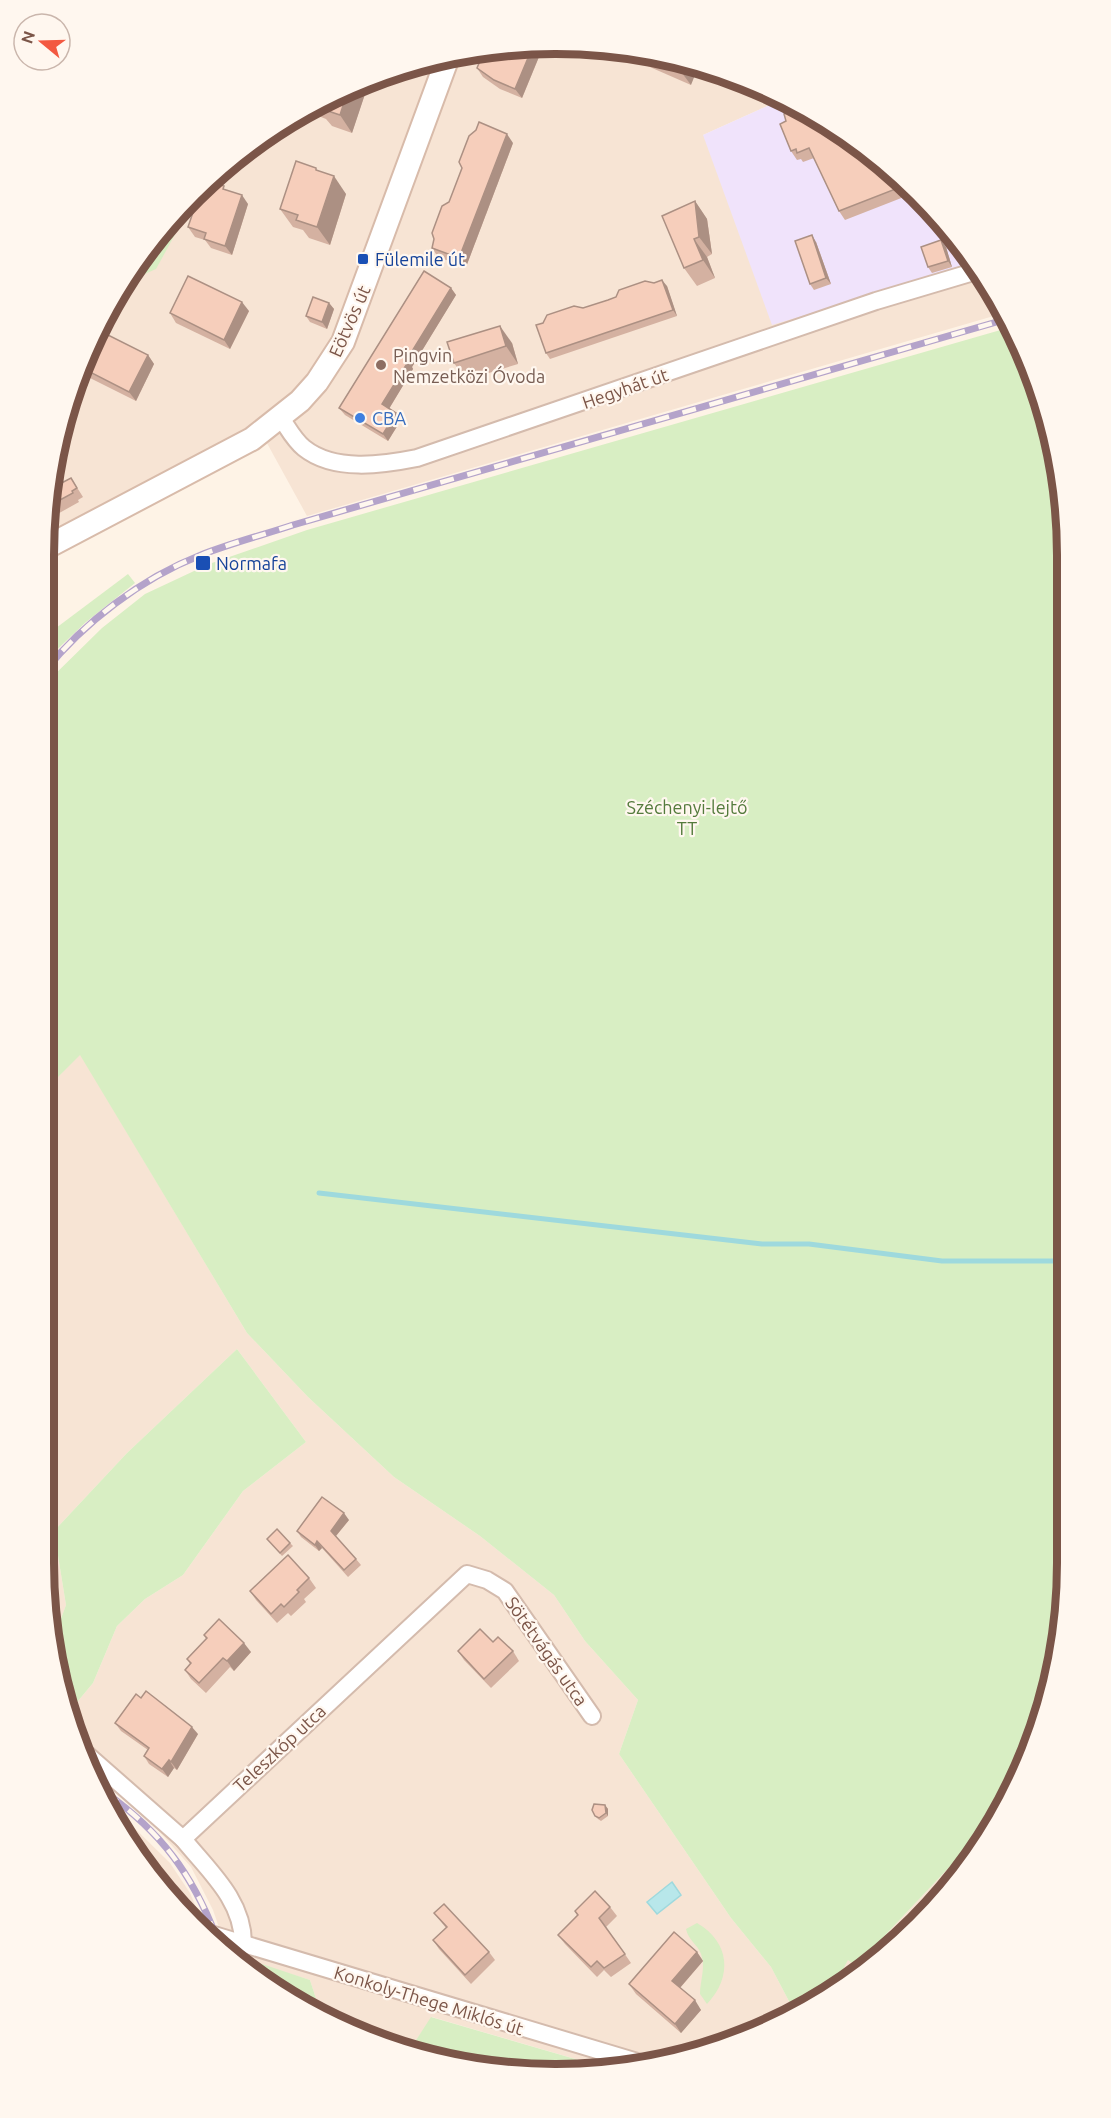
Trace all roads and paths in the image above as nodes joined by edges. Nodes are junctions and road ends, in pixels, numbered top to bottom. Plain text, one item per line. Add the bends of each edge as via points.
1 (444, 67) edge
2 (969, 273) edge
3 (281, 418) junction
4 (54, 543) edge
5 (467, 1574) joint
6 (592, 1716) dead end
7 (96, 1763) edge
8 (183, 1839) junction
9 (222, 1937) edge
10 (243, 1943) junction
11 (628, 2059) edge

1 - 3 street, Eötvös út via 348,331 317,382
2 - 3 street, Hegyhát út via 876,301 417,458 374,464 340,462 304,448
3 - 4 street, Eötvös út via 252,440
5 - 6 street, Sötétvágás utca via 506,1591
5 - 8 street, Teleszkóp utca
7 - 8 street
8 - 10 street via 230,1896 243,1925
9 - 10 street, Konkoly-Thege Miklós út
10 - 11 street, Konkoly-Thege Miklós út

